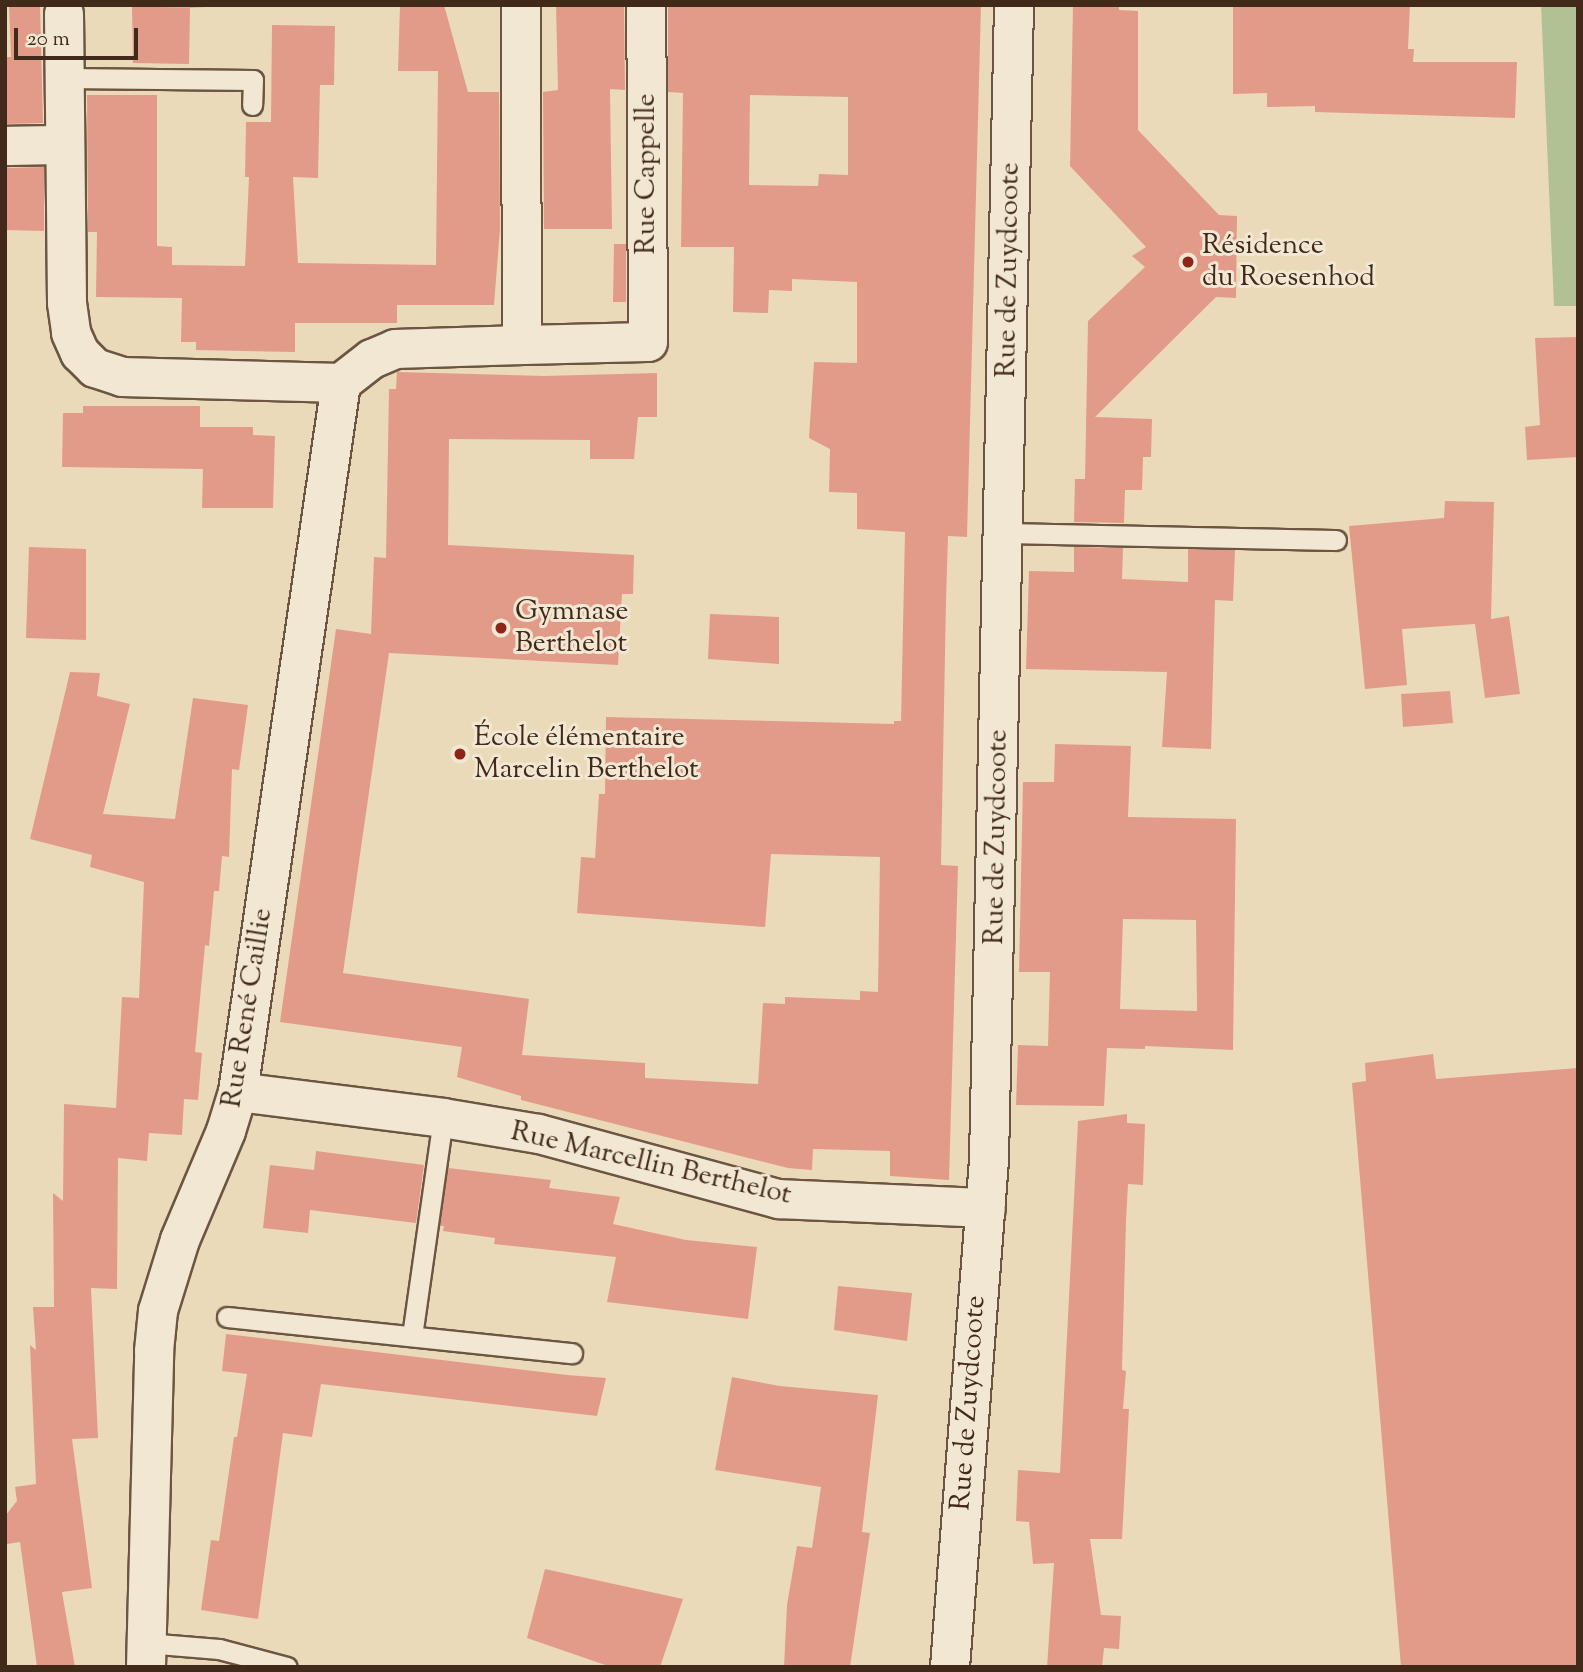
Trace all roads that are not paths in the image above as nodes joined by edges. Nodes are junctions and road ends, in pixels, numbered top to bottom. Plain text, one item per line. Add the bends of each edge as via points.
1 (521, 5) edge
2 (646, 5) edge
3 (1014, 5) edge
4 (64, 14) dead end
5 (65, 78) junction
6 (252, 105) dead end
7 (65, 145) junction
8 (5, 146) edge
9 (522, 345) junction
10 (341, 383) junction
11 (1003, 533) junction
12 (1335, 540) dead end
13 (238, 1092) junction
14 (443, 1118) junction
15 (986, 1208) junction
16 (227, 1317) dead end
17 (412, 1336) junction
18 (572, 1353) dead end
19 (146, 1655) edge
20 (287, 1667) edge
21 (950, 1667) edge

1 - 9 street
2 - 9 street, Rue Cappelle via 648,342
3 - 11 street, Rue de Zuydcoote
4 - 5 street
5 - 6 lane via 253,80
5 - 7 street
7 - 8 street
7 - 10 street via 68,321 80,354 95,368 122,377
9 - 10 street via 395,349 372,359
10 - 13 street, Rue René Caillie
11 - 12 lane
11 - 15 street, Rue de Zuydcoote
13 - 14 street, Rue Marcellin Berthelot
13 - 19 street, Rue René Caillie via 180,1240 158,1311
14 - 15 street, Rue Marcellin Berthelot via 557,1139 779,1199
14 - 17 lane
15 - 21 street, Rue de Zuydcoote
16 - 17 lane
17 - 18 lane
19 - 20 lane via 219,1649

